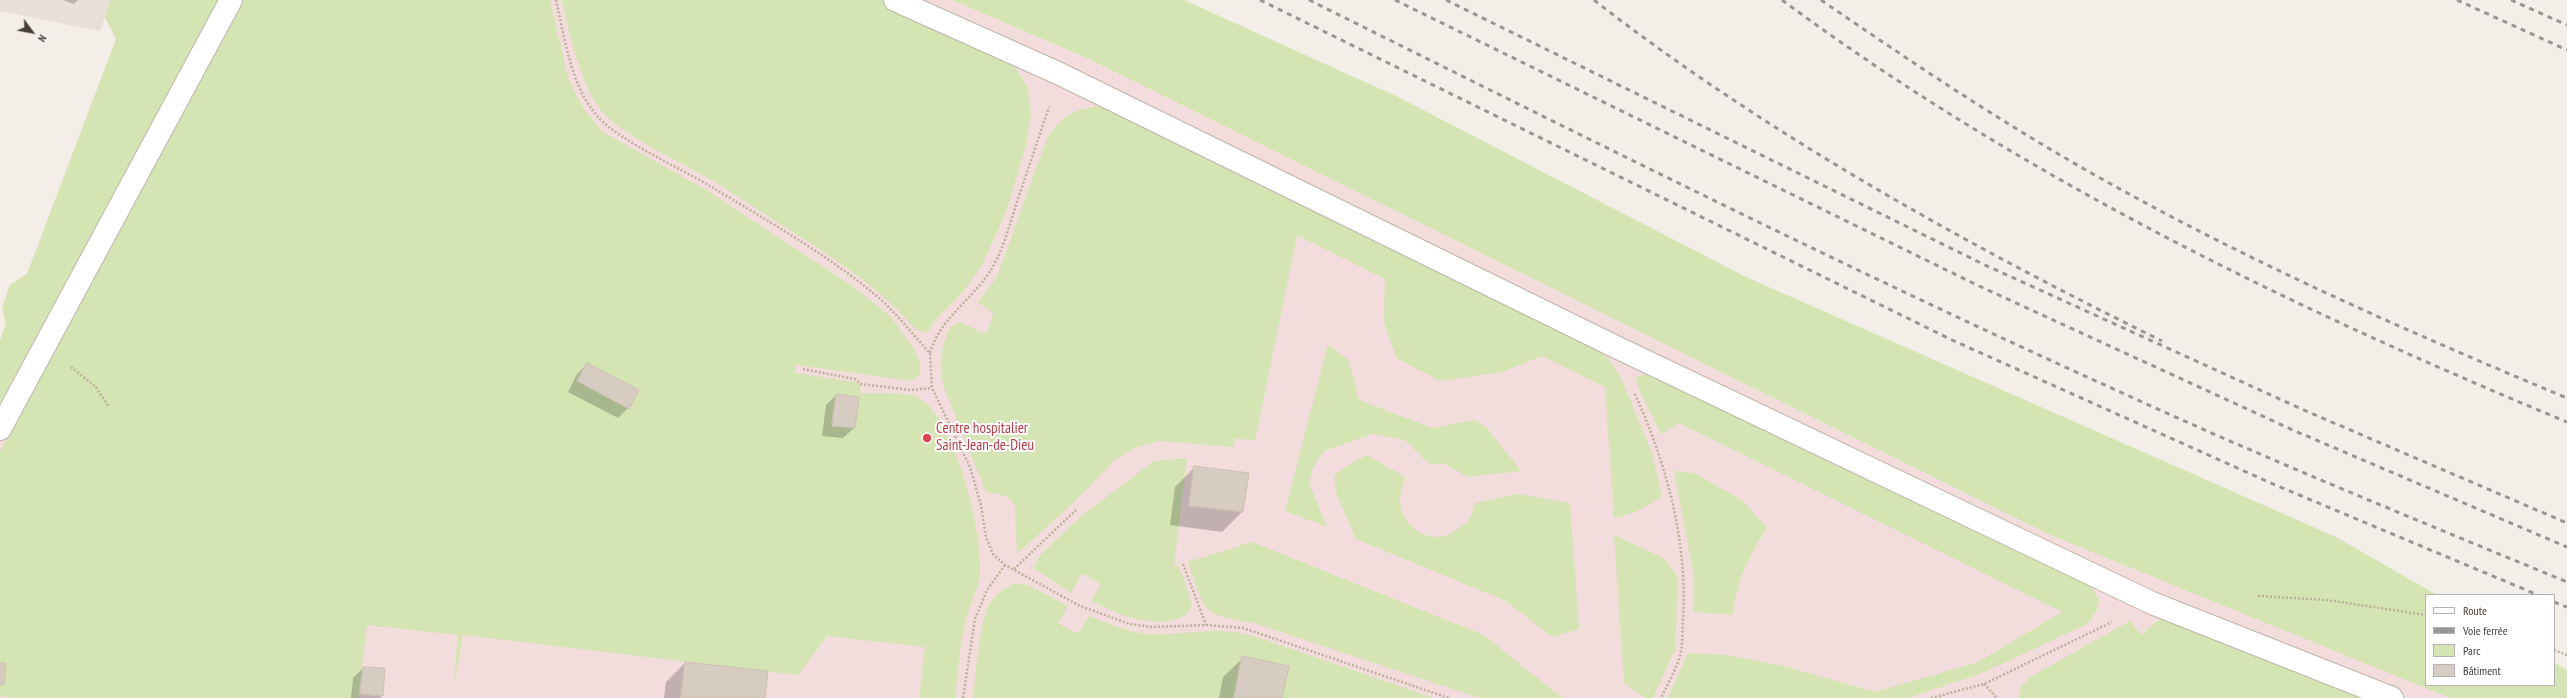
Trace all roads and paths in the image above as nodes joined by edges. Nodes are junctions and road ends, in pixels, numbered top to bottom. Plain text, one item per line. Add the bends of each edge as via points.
1 (232, 0) edge
2 (556, 0) edge
3 (895, 0) edge
4 (1060, 74) junction
5 (1614, 346) junction
6 (42, 352) junction
7 (930, 353) junction
8 (803, 369) dead end
9 (932, 388) junction
10 (109, 407) dead end
11 (0, 429) edge
12 (1076, 510) dead end
13 (1005, 564) junction
14 (1183, 564) dead end
15 (1014, 569) junction
16 (2258, 596) dead end
17 (2152, 603) junction
18 (2425, 615) edge
19 (1206, 625) junction
20 (2555, 650) edge
21 (2567, 655) edge
22 (1984, 684) junction
23 (963, 698) edge
24 (1449, 698) edge
25 (1661, 698) edge
26 (1931, 698) edge
27 (1997, 698) edge
28 (2392, 698) edge

1 - 6 lane
2 - 7 path via 570,59 583,93 599,118 616,132 710,186 836,266 879,298
3 - 4 lane
4 - 5 lane
4 - 7 path via 1002,248 990,271 944,324 933,342
5 - 17 lane
5 - 25 path via 1655,438 1679,541 1684,593 1681,651
6 - 10 path via 72,368 95,386
6 - 11 lane
7 - 9 path
8 - 9 path via 855,379 861,384 910,390
9 - 13 path via 970,467 981,505 986,537 993,554
12 - 15 path
13 - 15 path
13 - 23 path via 987,590 975,619
14 - 19 path
15 - 19 path via 1080,606 1130,624 1152,627
16 - 18 path via 2327,600
17 - 22 path
17 - 28 lane
19 - 24 path via 1243,628 1271,636
20 - 21 path
22 - 26 path
22 - 27 path

